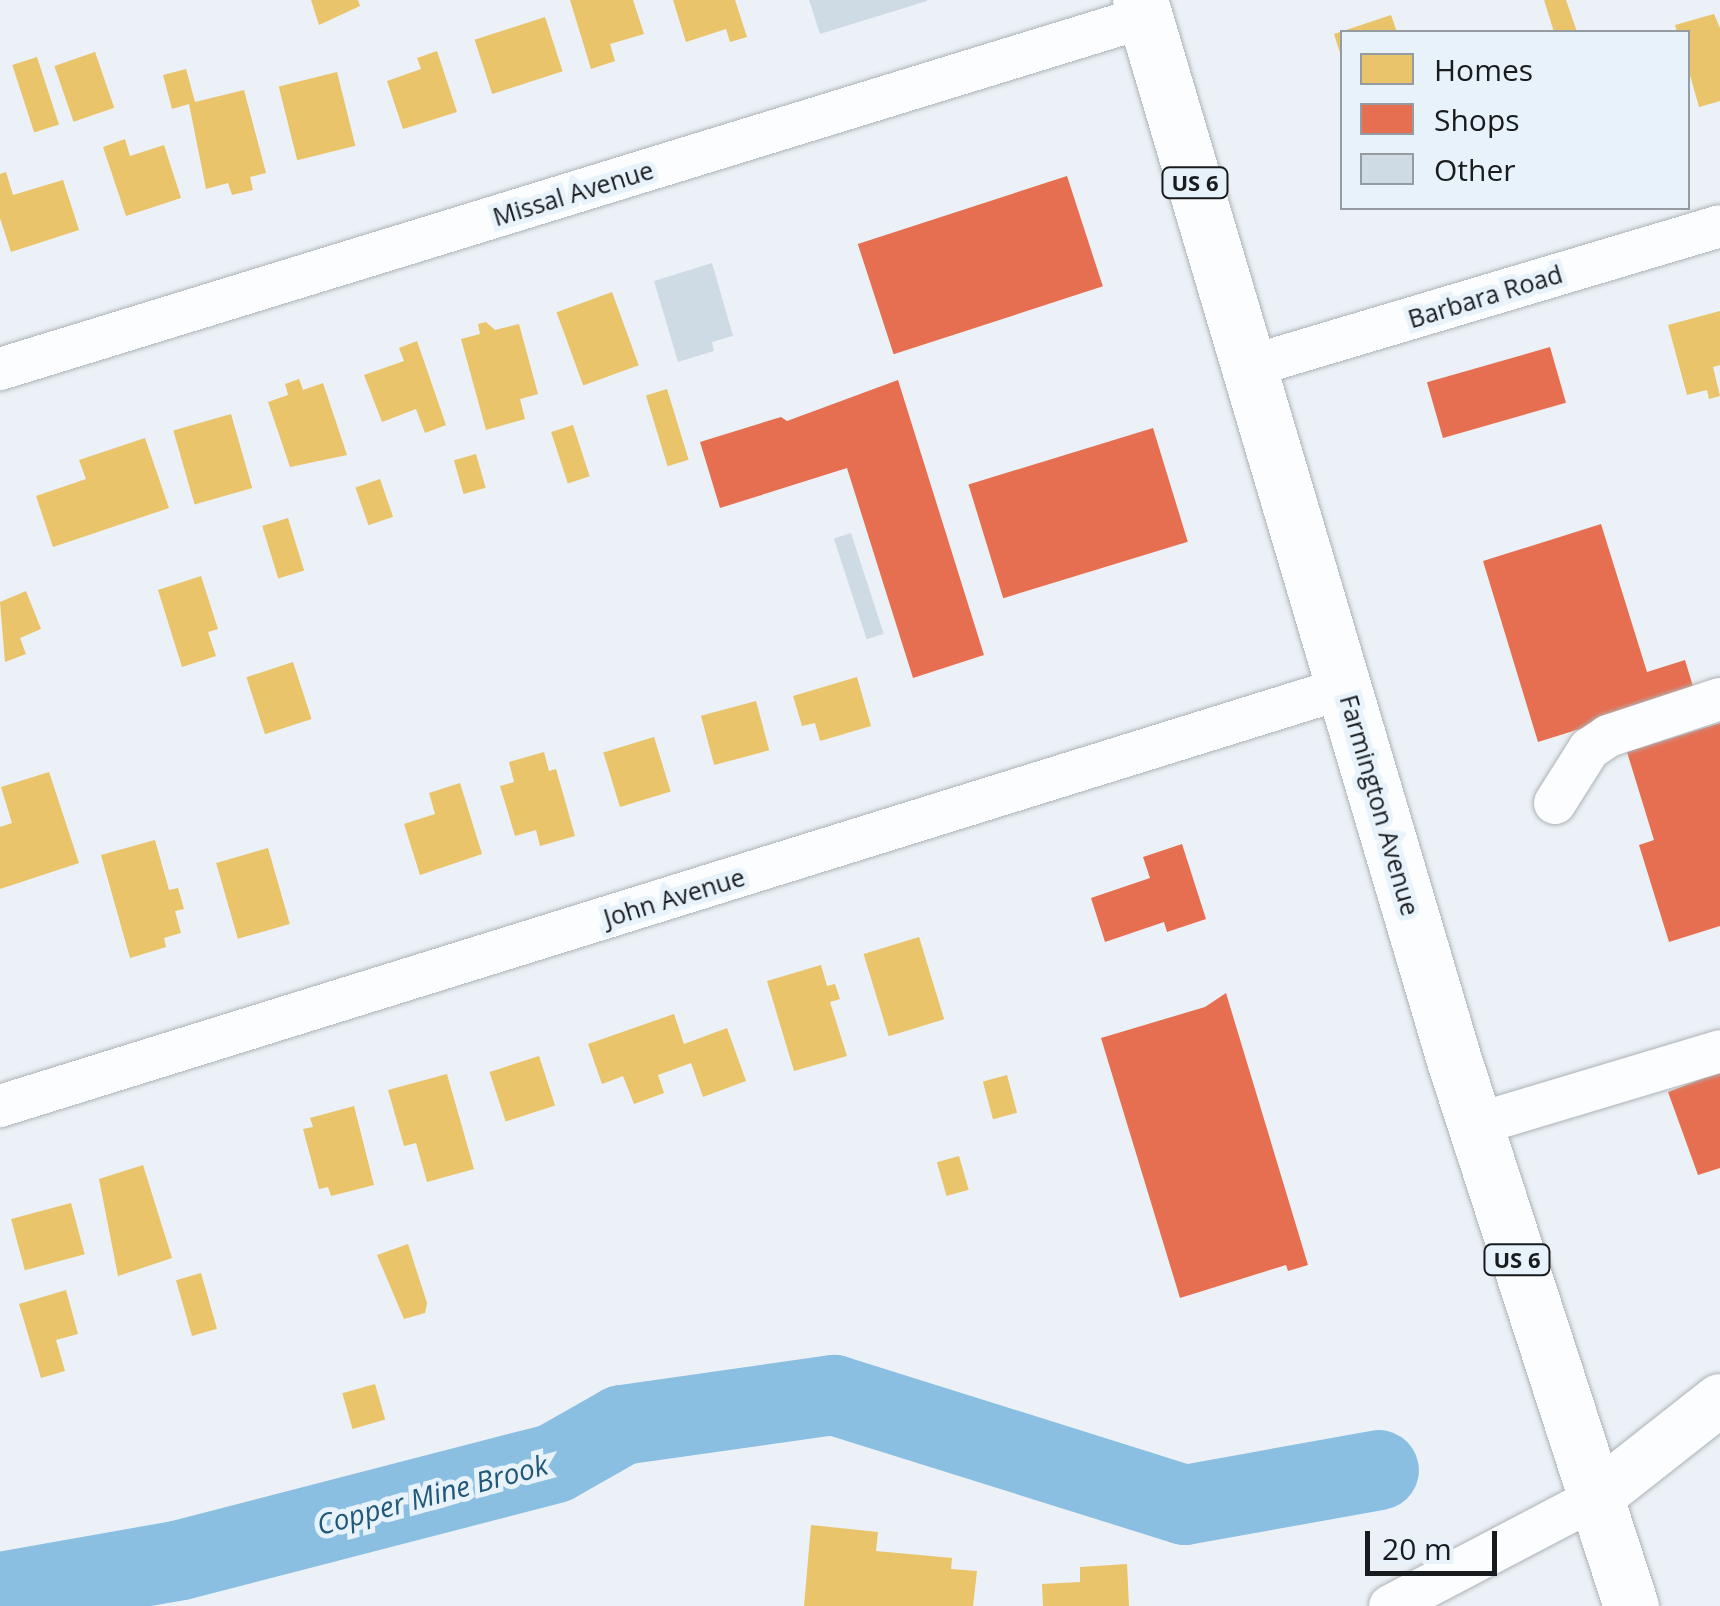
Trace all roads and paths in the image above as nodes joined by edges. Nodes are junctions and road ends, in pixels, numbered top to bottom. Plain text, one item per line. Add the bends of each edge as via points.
1 (1143, 9) edge
2 (1720, 226) edge
3 (1250, 366) junction
4 (0, 369) edge
5 (1347, 688) junction
6 (1720, 699) edge
7 (1555, 803) dead end
8 (1720, 1051) edge
9 (0, 1106) edge
10 (1474, 1125) junction
11 (1720, 1400) edge
12 (1594, 1499) junction
13 (1390, 1606) edge
14 (1630, 1606) edge

1 - 3 highway, Farmington Avenue / US 6
1 - 4 street, Missal Avenue
2 - 3 street, Barbara Road
3 - 5 highway, Farmington Avenue / US 6
5 - 9 street, John Avenue
5 - 10 highway, Farmington Avenue / US 6
6 - 7 street via 1608,736 1589,749
8 - 10 street
10 - 12 highway, Farmington Avenue / US 6
11 - 12 main road
12 - 13 street
12 - 14 highway, Farmington Avenue / US 6

